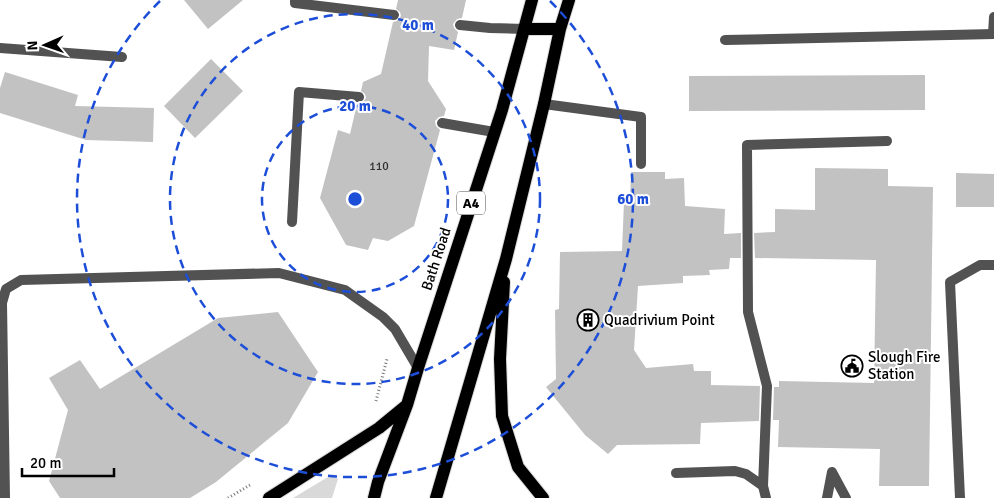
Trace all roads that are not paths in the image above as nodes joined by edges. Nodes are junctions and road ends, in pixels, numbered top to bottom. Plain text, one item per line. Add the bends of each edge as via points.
1 (295, 0) edge
2 (532, 0) edge
3 (569, 0) edge
4 (394, 15) dead end
5 (994, 17) edge
6 (460, 25) dead end
7 (525, 28) junction
8 (560, 29) junction
9 (994, 34) edge
10 (725, 40) dead end
11 (0, 48) edge
12 (122, 57) dead end
13 (359, 97) dead end
14 (544, 104) junction
15 (442, 123) dead end
16 (494, 132) junction
17 (888, 140) dead end
18 (641, 164) dead end
19 (292, 222) dead end
20 (506, 259) junction
21 (994, 265) edge
22 (418, 368) junction
23 (408, 405) junction
24 (2, 446) edge
25 (676, 473) dead end
26 (762, 486) junction
27 (5, 498) edge
28 (269, 498) edge
29 (374, 498) edge
30 (436, 498) edge
31 (543, 498) edge
32 (766, 498) edge
33 (827, 498) edge
34 (846, 498) edge
35 (960, 498) edge

1 - 4 street via 295,3
2 - 7 main road, Bath Road / A4
3 - 8 main road
5 - 9 street
6 - 7 street
7 - 8 main road
7 - 16 main road, Bath Road / A4
8 - 14 main road
9 - 10 street
11 - 12 street
13 - 19 street via 299,92
14 - 18 street via 642,117
14 - 20 main road
15 - 16 street
16 - 22 main road, Bath Road / A4
17 - 26 street via 747,146 748,312 767,386
20 - 30 main road
20 - 31 main road via 500,359 502,416 518,467
21 - 35 street via 980,265 950,282
22 - 23 main road, Bath Road / A4
22 - 24 street via 383,317 345,290 279,273 21,280 6,289 2,303
23 - 28 main road via 379,428
23 - 29 main road, Bath Road / A4
24 - 27 street
25 - 26 street via 735,471 746,474
26 - 32 street
33 - 34 street via 832,472

